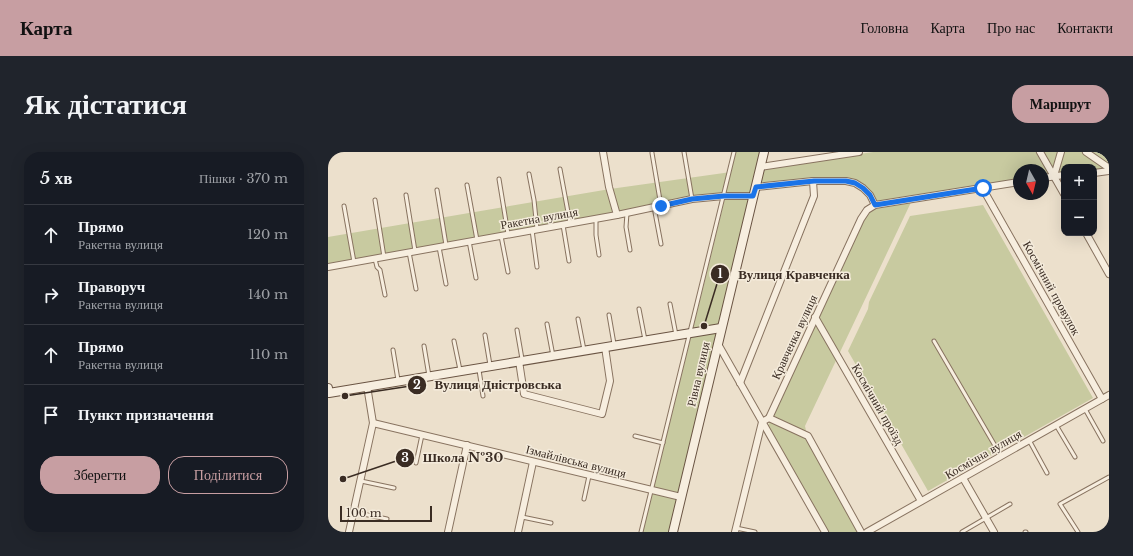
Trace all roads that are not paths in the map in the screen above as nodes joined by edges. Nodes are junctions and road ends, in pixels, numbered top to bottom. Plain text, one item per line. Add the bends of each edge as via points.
1 (603, 152) edge
2 (684, 152) edge
3 (734, 152) edge
4 (764, 152) edge
5 (859, 152) edge
6 (1040, 152) edge
7 (1061, 152) edge
8 (1086, 152) edge
9 (652, 153) dead end
10 (760, 167) junction
11 (1109, 168) edge
12 (560, 169) dead end
13 (1109, 171) edge
14 (1097, 173) edge
15 (529, 174) dead end
16 (1061, 175) edge
17 (1054, 176) junction
18 (1049, 177) edge
19 (498, 179) dead end
20 (814, 181) junction
21 (1013, 183) edge
22 (467, 185) dead end
23 (756, 187) junction
24 (983, 188) junction
25 (1061, 189) edge
26 (436, 190) dead end
27 (406, 195) dead end
28 (724, 196) junction
29 (753, 196) junction
30 (692, 199) junction
31 (375, 200) dead end
32 (875, 205) junction
33 (344, 206) dead end
34 (658, 206) junction
35 (627, 213) junction
36 (617, 215) junction
37 (596, 218) junction
38 (570, 223) junction
39 (563, 224) junction
40 (535, 230) junction
41 (508, 234) junction
42 (501, 236) junction
43 (1088, 236) edge
44 (477, 240) junction
45 (470, 241) junction
46 (661, 244) dead end
47 (446, 246) junction
48 (439, 247) junction
49 (630, 250) dead end
50 (412, 252) junction
51 (599, 255) dead end
52 (384, 257) junction
53 (375, 258) junction
54 (569, 261) dead end
55 (354, 262) junction
56 (328, 267) edge
57 (537, 267) dead end
58 (508, 272) dead end
59 (1109, 274) edge
60 (476, 278) dead end
61 (446, 284) dead end
62 (416, 289) dead end
63 (384, 295) dead end
64 (670, 304) dead end
65 (639, 309) dead end
66 (609, 315) dead end
67 (815, 317) junction
68 (578, 319) dead end
69 (548, 324) dead end
70 (722, 328) junction
71 (517, 330) dead end
72 (690, 333) junction
73 (485, 335) dead end
74 (676, 335) junction
75 (645, 340) junction
76 (454, 341) dead end
77 (934, 341) dead end
78 (718, 344) junction
79 (424, 346) dead end
80 (615, 346) junction
81 (605, 347) junction
82 (393, 350) dead end
83 (584, 351) junction
84 (553, 356) junction
85 (521, 361) junction
86 (491, 366) junction
87 (478, 368) junction
88 (460, 371) junction
89 (429, 376) junction
90 (398, 381) junction
91 (740, 383) junction
92 (367, 386) junction
93 (328, 391) edge
94 (1109, 395) edge
95 (483, 396) dead end
96 (1102, 399) junction
97 (1084, 409) junction
98 (769, 418) junction
99 (762, 422) junction
100 (373, 423) junction
101 (1056, 425) junction
102 (422, 435) junction
103 (635, 436) dead end
104 (1029, 440) junction
105 (1103, 441) dead end
106 (663, 443) junction
107 (467, 446) junction
108 (1001, 456) junction
109 (1075, 457) dead end
110 (533, 462) junction
111 (416, 463) dead end
112 (1047, 473) dead end
113 (590, 475) junction
114 (1109, 476) edge
115 (963, 478) junction
116 (361, 481) junction
117 (394, 488) dead end
118 (651, 490) junction
119 (681, 497) junction
120 (584, 500) dead end
121 (921, 501) junction
122 (1010, 504) dead end
123 (354, 512) junction
124 (521, 517) junction
125 (986, 518) junction
126 (387, 519) dead end
127 (551, 523) dead end
128 (736, 530) edge
129 (349, 532) edge
130 (448, 532) edge
131 (518, 532) edge
132 (641, 532) edge
133 (673, 532) edge
134 (755, 532) edge
135 (825, 532) edge
136 (861, 532) edge
137 (867, 532) edge
138 (962, 532) edge
139 (994, 532) edge
140 (1078, 532) edge

1 - 36 street
2 - 30 lane
3 - 28 lane
4 - 10 street, Рівна вулиця
5 - 10 street
6 - 17 street
7 - 17 street
8 - 11 street
9 - 34 lane
10 - 23 street, Рівна вулиця
12 - 38 lane
13 - 14 street
15 - 40 lane
16 - 17 street
17 - 18 street
17 - 25 street
19 - 41 lane
20 - 23 street
20 - 32 street via 855,183 870,195
20 - 91 street via 814,196
21 - 24 street
22 - 44 lane
23 - 29 street, Рівна вулиця
24 - 32 street
24 - 96 street, Космічний провулок
26 - 47 lane
27 - 50 lane
28 - 29 street, Ракетна вулиця
28 - 30 street, Ракетна вулиця
28 - 72 lane
29 - 70 street, Рівна вулиця
30 - 34 street, Ракетна вулиця
31 - 52 lane
32 - 67 street, Кравченка вулиця via 867,210 861,219
33 - 55 lane
34 - 35 street, Ракетна вулиця
34 - 46 lane
35 - 36 street, Ракетна вулиця
35 - 49 lane via 626,227
36 - 37 street, Ракетна вулиця
37 - 38 street, Ракетна вулиця
37 - 51 lane
38 - 39 street, Ракетна вулиця
39 - 40 street, Ракетна вулиця
39 - 54 lane
40 - 41 street, Ракетна вулиця
40 - 57 lane
41 - 42 street, Ракетна вулиця
42 - 44 street, Ракетна вулиця
42 - 58 lane
43 - 59 street
44 - 45 street, Ракетна вулиця
45 - 47 street, Ракетна вулиця
45 - 60 lane
47 - 48 street, Ракетна вулиця
48 - 50 street, Ракетна вулиця
48 - 61 lane
50 - 52 street, Ракетна вулиця
50 - 62 lane
52 - 53 street, Ракетна вулиця
53 - 55 street, Ракетна вулиця
53 - 63 lane via 380,270
55 - 56 street, Ракетна вулиця
64 - 74 lane
65 - 75 lane
66 - 80 lane
67 - 98 street, Кравченка вулиця
67 - 121 street, Космічний проїзд
68 - 83 lane
69 - 84 lane
70 - 72 street
70 - 78 street, Рівна вулиця
71 - 85 lane
72 - 74 street
72 - 106 lane
73 - 86 lane
74 - 75 street
75 - 80 street
76 - 88 lane
77 - 108 lane
78 - 91 street
78 - 119 street, Рівна вулиця
79 - 89 lane
80 - 81 street
81 - 83 street
81 - 85 street via 610,381 602,414 524,394
82 - 90 lane
83 - 84 street
84 - 85 street
85 - 86 street
86 - 87 street
87 - 88 street
87 - 95 lane
88 - 89 street
89 - 90 street
90 - 92 street
91 - 99 street
92 - 93 street
92 - 100 street
94 - 96 street, Космічна вулиця
96 - 97 street, Космічна вулиця
97 - 101 street, Космічна вулиця
97 - 105 lane
98 - 99 street
98 - 136 street via 808,436
99 - 128 street
99 - 135 street
100 - 102 street, Ізмайлівська вулиця
100 - 116 street
101 - 104 street, Космічна вулиця
101 - 109 lane
102 - 107 street, Ізмайлівська вулиця
102 - 111 lane
103 - 106 lane
104 - 108 street, Космічна вулиця
104 - 112 lane
106 - 118 lane
107 - 110 street, Ізмайлівська вулиця
107 - 130 street
108 - 115 street, Космічна вулиця
110 - 113 street, Ізмайлівська вулиця
110 - 124 street
113 - 118 street, Ізмайлівська вулиця
113 - 120 lane
114 - 140 lane via 1060,504
115 - 121 street, Космічна вулиця
115 - 125 street
116 - 117 lane
116 - 123 street
118 - 119 street, Ізмайлівська вулиця
118 - 132 lane
119 - 133 street, Рівна вулиця
121 - 137 street, Космічна вулиця
122 - 125 lane
123 - 126 lane
123 - 129 street
124 - 127 lane
124 - 131 street
125 - 138 lane
125 - 139 street
128 - 134 lane

